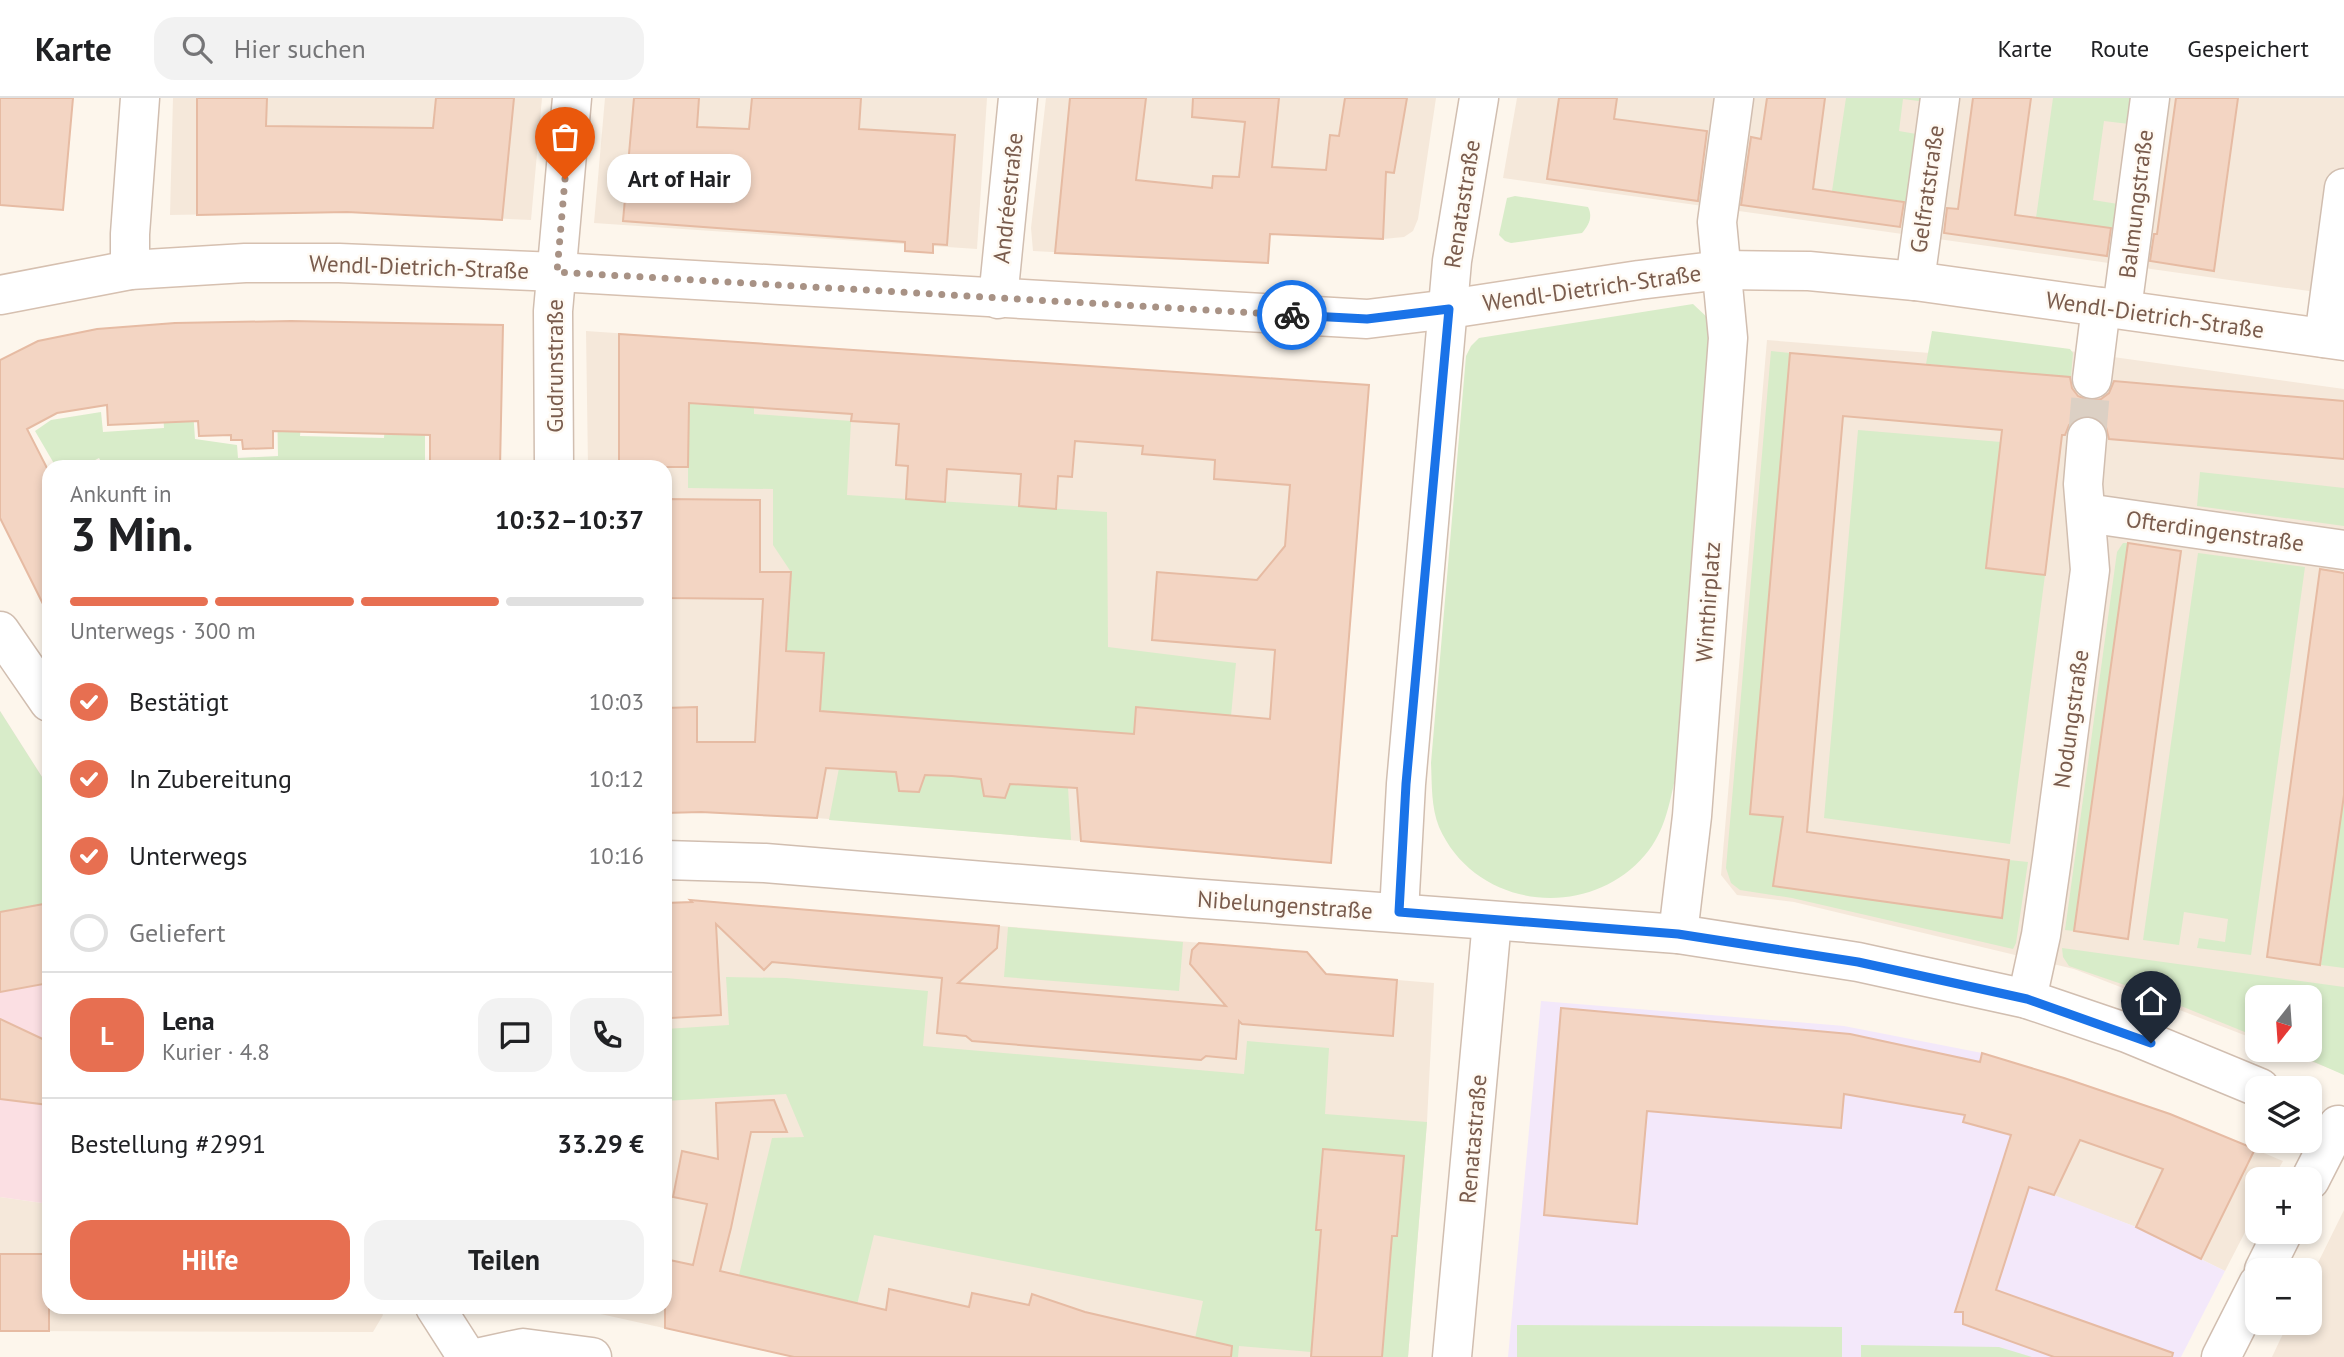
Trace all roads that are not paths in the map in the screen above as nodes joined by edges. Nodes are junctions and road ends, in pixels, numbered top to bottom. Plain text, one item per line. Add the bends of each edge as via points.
1 (140, 98) edge
2 (572, 98) edge
3 (1018, 98) edge
4 (1479, 98) edge
5 (1734, 98) edge
6 (1940, 98) edge
7 (2150, 98) edge
8 (2344, 188) edge
9 (130, 270) junction
10 (1722, 270) junction
11 (557, 272) junction
12 (1915, 281) junction
13 (0, 295) edge
14 (998, 299) junction
15 (2111, 308) junction
16 (1449, 309) junction
17 (2334, 340) edge
18 (2092, 379) tunnel mouth
19 (2087, 437) tunnel mouth
20 (554, 460) edge
21 (2086, 513) junction
22 (2344, 550) edge
23 (0, 631) edge
24 (42, 692) edge
25 (672, 860) edge
26 (1399, 912) junction
27 (1492, 921) junction
28 (1678, 934) junction
29 (2027, 999) junction
30 (2245, 1082) edge
31 (2331, 1121) edge
32 (2315, 1167) edge
33 (2245, 1310) edge
34 (439, 1314) edge
35 (467, 1357) edge
36 (481, 1357) edge
37 (592, 1357) edge
38 (1452, 1357) edge
39 (2221, 1357) edge

1 - 9 street
2 - 11 street, Gudrunstraße
3 - 14 street, Andréestraße
4 - 16 street, Renatastraße via 1452,261
5 - 10 street, Winthirplatz via 1717,222
6 - 12 street, Gelfratstraße
7 - 15 street, Balmungstraße
8 - 17 street
9 - 11 street, Wendl-Dietrich-Straße via 312,263
9 - 13 street, Wendl-Dietrich-Straße
10 - 12 street, Wendl-Dietrich-Straße via 1810,271
10 - 16 street, Wendl-Dietrich-Straße
10 - 28 street, Winthirplatz via 1728,338 1692,816
11 - 14 street, Wendl-Dietrich-Straße
11 - 20 street, Gudrunstraße
12 - 15 street, Wendl-Dietrich-Straße
14 - 16 street, Wendl-Dietrich-Straße via 1367,319
15 - 17 street, Wendl-Dietrich-Straße
15 - 18 street
16 - 26 street via 1406,784
19 - 21 street, Nodungstraße
21 - 22 street, Ofterdingenstraße
21 - 29 street, Nodungstraße via 2090,570 2041,935
23 - 24 street
25 - 26 street, Nibelungenstraße via 765,863
26 - 27 street, Nibelungenstraße
27 - 28 street, Nibelungenstraße
27 - 38 street, Renatastraße
28 - 29 street, Nibelungenstraße via 1858,962
29 - 30 street, Nibelungenstraße via 2127,1033
31 - 32 street
33 - 39 street
34 - 35 street
36 - 37 street via 523,1348

